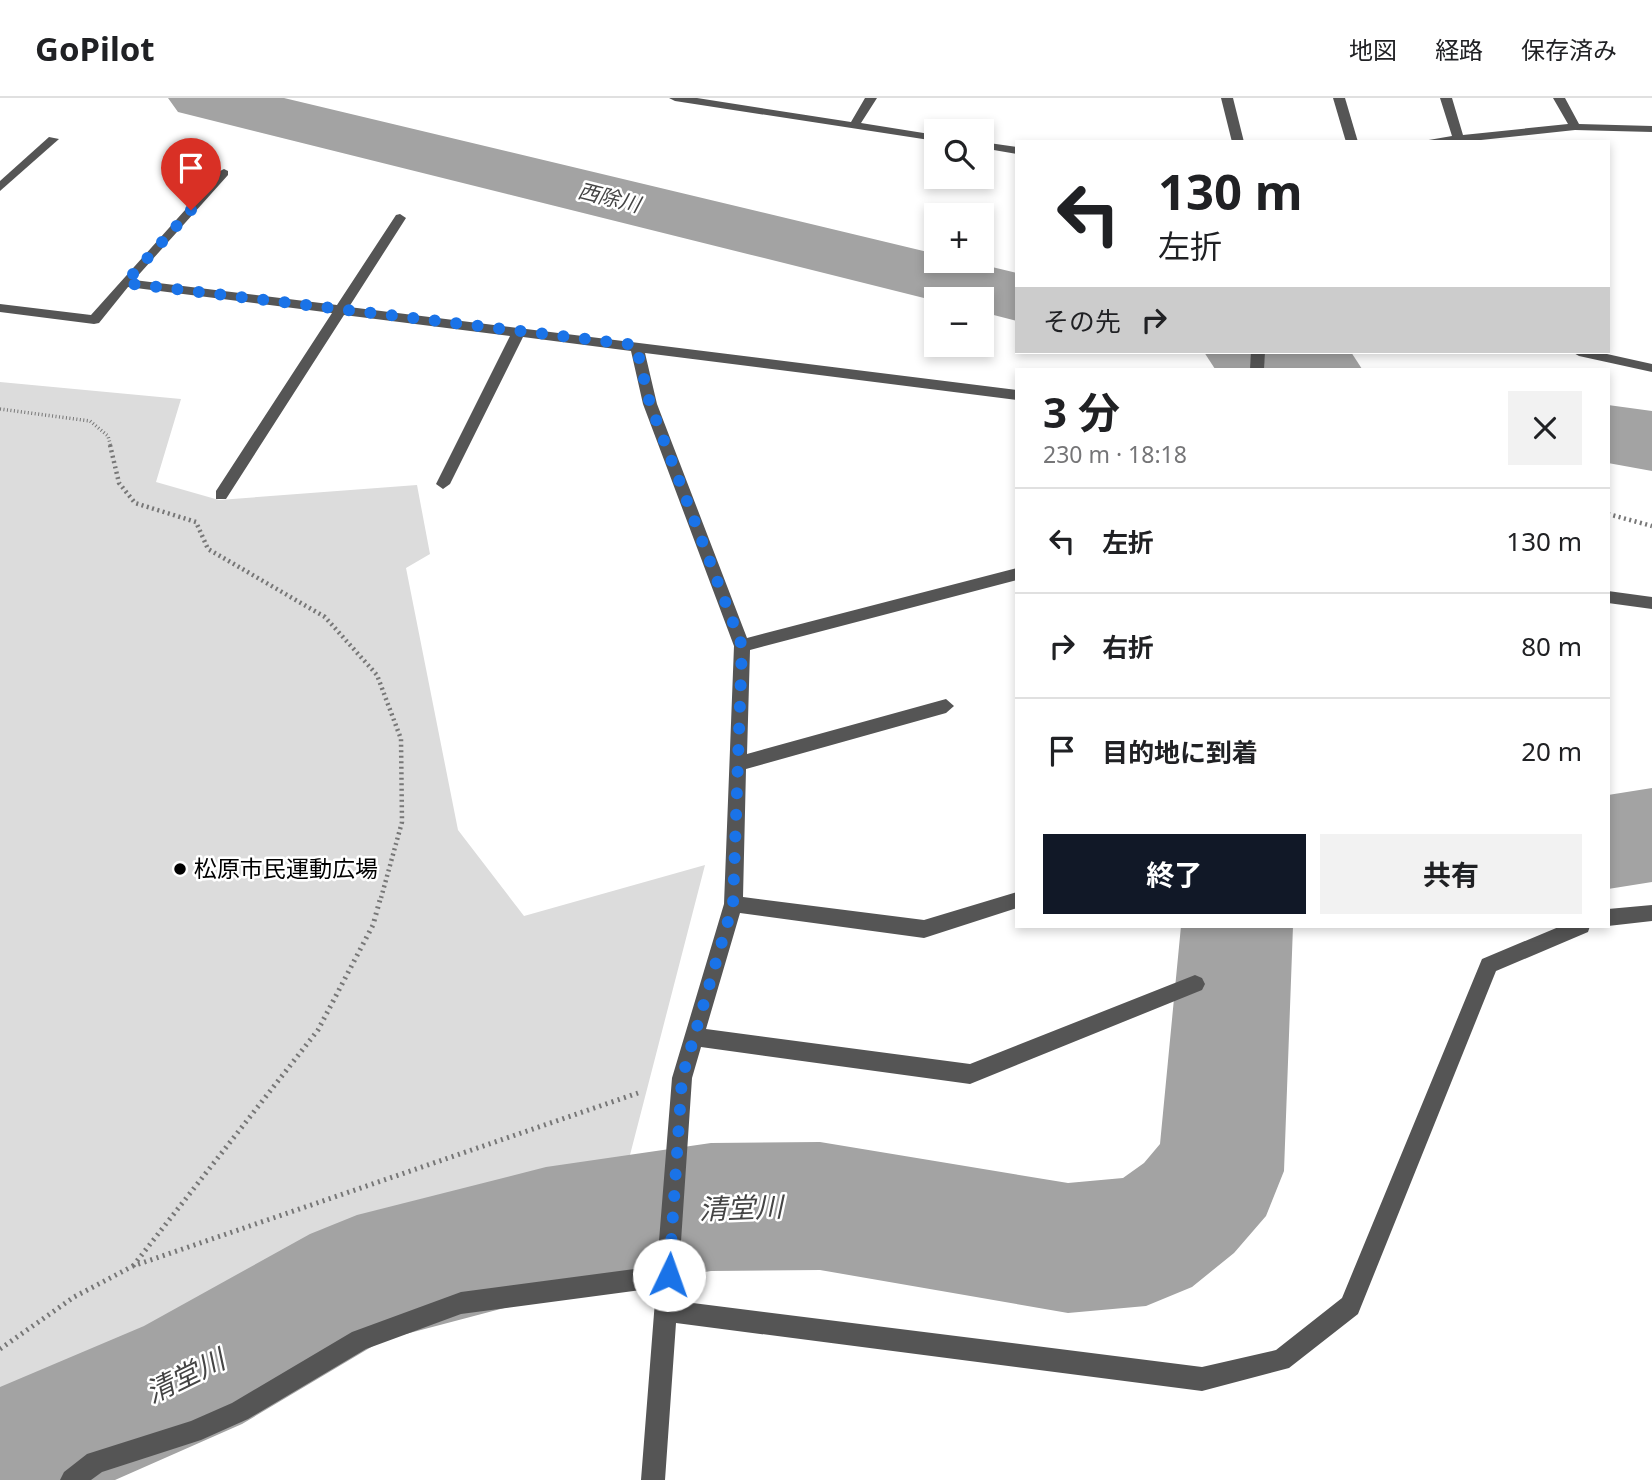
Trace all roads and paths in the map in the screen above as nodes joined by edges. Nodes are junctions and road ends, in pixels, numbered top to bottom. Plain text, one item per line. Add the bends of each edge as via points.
1 (675, 98) edge
2 (870, 98) edge
3 (1227, 98) edge
4 (1339, 98) edge
5 (1446, 98) edge
6 (1559, 98) edge
7 (854, 126) junction
8 (1575, 127) junction
9 (1652, 129) edge
10 (924, 136) edge
11 (52, 139) dead end
12 (1459, 139) junction
13 (1238, 140) edge
14 (1351, 140) edge
15 (1447, 140) edge
16 (994, 147) edge
17 (1015, 150) edge
18 (223, 173) dead end
19 (0, 187) edge
20 (400, 218) dead end
21 (125, 283) junction
22 (0, 308) edge
23 (342, 310) junction
24 (519, 331) junction
25 (636, 345) junction
26 (1588, 354) edge
27 (1652, 368) edge
28 (1015, 396) edge
29 (0, 409) edge
30 (443, 484) dead end
31 (221, 495) dead end
32 (1610, 515) edge
33 (1652, 526) edge
34 (1015, 575) edge
35 (1610, 597) edge
36 (1652, 603) edge
37 (742, 646) junction
38 (946, 706) dead end
39 (737, 764) junction
40 (1015, 901) edge
41 (733, 904) junction
42 (1652, 914) edge
43 (1610, 918) edge
44 (1576, 928) edge
45 (1195, 984) dead end
46 (694, 1037) junction
47 (682, 1081) junction
48 (133, 1266) junction
49 (669, 1272) junction
50 (667, 1311) junction
51 (0, 1349) edge
52 (72, 1480) edge
53 (653, 1480) edge

1 - 7 street
2 - 7 street
3 - 13 street
4 - 14 street
5 - 12 street
6 - 8 street
7 - 10 street
8 - 9 street
8 - 12 street
11 - 19 street
12 - 15 street
16 - 17 street
18 - 21 street
20 - 23 street
21 - 22 street via 94,320
21 - 23 street
23 - 24 street
23 - 31 street
24 - 25 street
24 - 30 street
25 - 28 street
25 - 37 street via 650,404
26 - 27 street
29 - 48 path via 90,421 108,436 119,483 135,503 196,522 208,549 325,617 377,675 401,740 402,822 373,925 318,1030
32 - 33 path
34 - 37 street
35 - 36 street
37 - 39 street
38 - 39 street
39 - 41 street
40 - 41 street via 924,929
41 - 46 street
42 - 43 street
44 - 50 street via 1489,965 1350,1306 1281,1360 1202,1379
45 - 46 street via 970,1074
46 - 47 street
47 - 48 path
47 - 49 street
48 - 51 path via 74,1297
49 - 50 street
49 - 52 street via 461,1303 360,1340 240,1412 193,1432 95,1462
50 - 53 street

